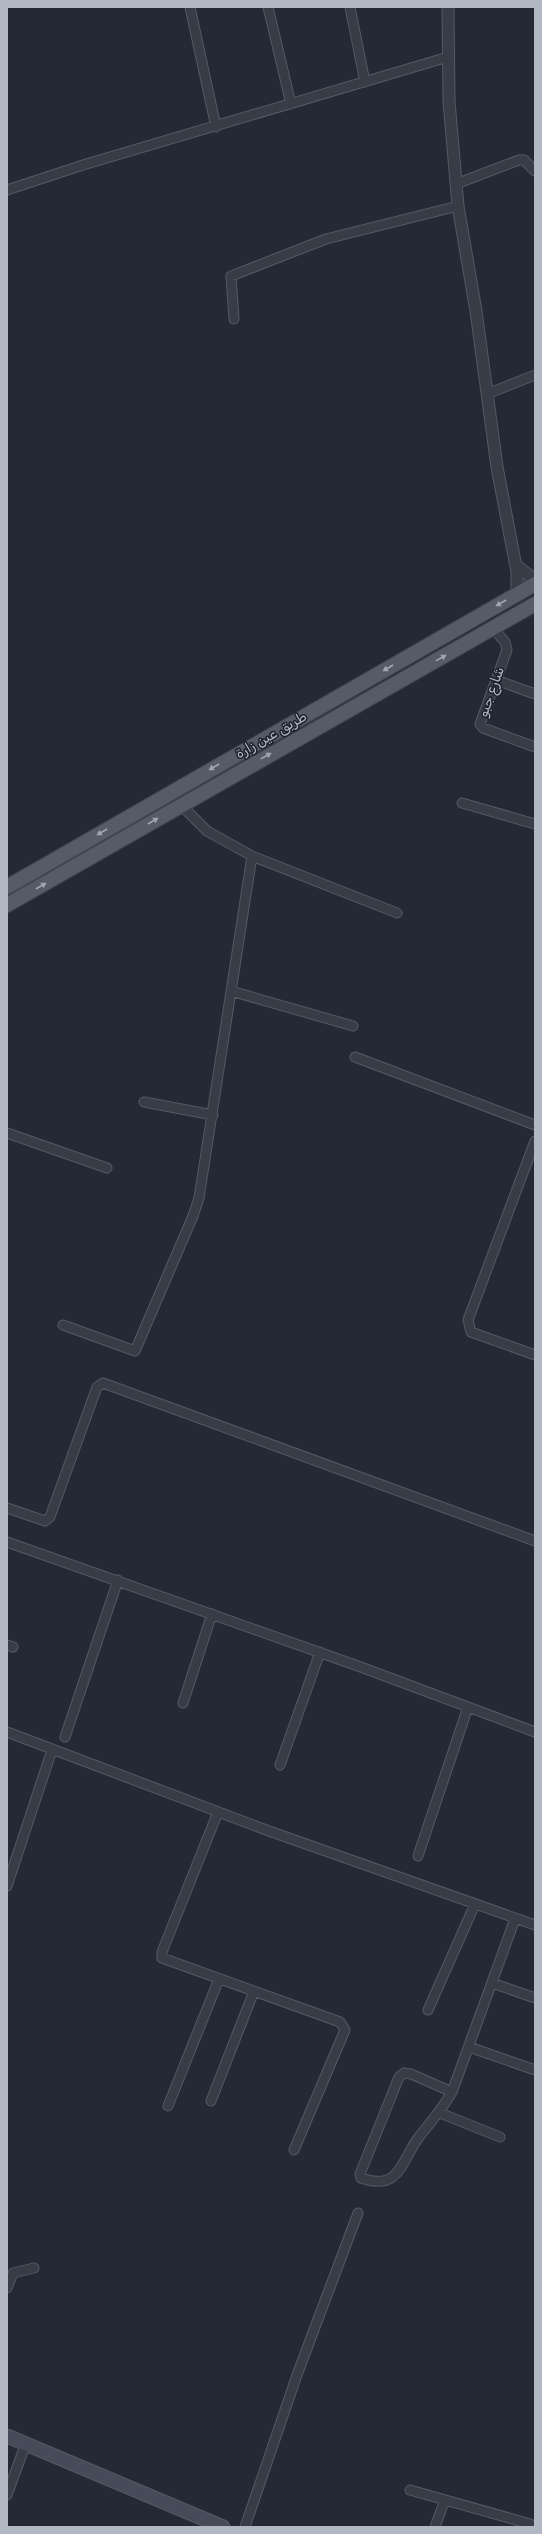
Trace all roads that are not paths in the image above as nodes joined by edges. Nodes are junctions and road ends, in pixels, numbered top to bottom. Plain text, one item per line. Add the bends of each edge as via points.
1 (190, 7) edge
2 (268, 7) edge
3 (350, 7) edge
4 (448, 7) edge
5 (448, 57) junction
6 (365, 82) junction
7 (291, 104) junction
8 (216, 127) junction
9 (535, 171) edge
10 (456, 184) junction
11 (7, 190) edge
12 (458, 206) junction
13 (234, 319) dead end
14 (535, 375) edge
15 (487, 394) junction
16 (516, 564) junction
17 (535, 580) edge
18 (535, 584) edge
19 (517, 594) junction
20 (535, 604) edge
21 (493, 628) junction
22 (496, 680) junction
23 (535, 694) edge
24 (535, 747) edge
25 (462, 803) dead end
26 (181, 805) junction
27 (535, 824) edge
28 (252, 856) junction
29 (7, 887) edge
30 (7, 905) edge
31 (397, 913) dead end
32 (231, 990) junction
33 (353, 1026) dead end
34 (355, 1057) dead end
35 (144, 1102) dead end
36 (213, 1115) junction
37 (535, 1125) edge
38 (7, 1133) edge
39 (535, 1141) edge
40 (107, 1168) dead end
41 (63, 1325) dead end
42 (535, 1356) edge
43 (7, 1508) edge
44 (535, 1541) edge
45 (7, 1542) edge
46 (118, 1580) junction
47 (212, 1614) junction
48 (320, 1652) junction
49 (184, 1703) dead end
50 (468, 1707) junction
51 (7, 1732) edge
52 (535, 1732) edge
53 (65, 1737) dead end
54 (52, 1750) junction
55 (280, 1764) dead end
56 (218, 1812) junction
57 (418, 1856) dead end
58 (7, 1886) edge
59 (475, 1904) junction
60 (515, 1919) junction
61 (535, 1925) edge
62 (219, 1979) junction
63 (492, 1983) junction
64 (254, 1991) junction
65 (535, 1998) edge
66 (428, 2010) dead end
67 (468, 2047) junction
68 (535, 2070) edge
69 (452, 2092) junction
70 (211, 2101) dead end
71 (168, 2106) dead end
72 (440, 2114) junction
73 (500, 2137) dead end
74 (294, 2150) dead end
75 (358, 2213) dead end
76 (34, 2268) dead end
77 (7, 2288) edge
78 (7, 2436) edge
79 (26, 2443) junction
80 (410, 2490) dead end
81 (7, 2495) edge
82 (444, 2502) junction
83 (530, 2524) dead end
84 (223, 2527) edge
85 (245, 2527) edge
86 (435, 2527) edge

1 - 8 street
2 - 7 street
3 - 6 street
4 - 5 street
5 - 6 street
5 - 10 street
6 - 7 street
7 - 8 street
8 - 11 street via 83,164
9 - 10 street via 524,160 519,160
10 - 12 street
12 - 13 street via 326,239 231,276
12 - 15 street
14 - 15 street
15 - 16 street via 497,467
16 - 17 street
16 - 19 street
18 - 19 main road, طريق عين زارة
19 -> 29 main road, طريق عين زارة
20 - 21 main road, طريق عين زارة
21 - 22 street, شارع جبو via 507,647
26 -> 21 main road, طريق عين زارة
22 - 23 street
22 - 24 street, شارع جبو via 480,720 481,726
25 - 27 street
26 - 28 street via 207,831
30 -> 26 main road, طريق عين زارة
28 - 31 street
28 - 32 street
32 - 33 street
32 - 36 street
34 - 37 street
35 - 36 street
36 - 41 street via 200,1198 136,1349 132,1351
38 - 40 street
39 - 42 street via 468,1320 471,1332
43 - 44 street via 45,1521 50,1517 97,1387 103,1383
45 - 46 street
46 - 47 street
46 - 53 street
47 - 48 street
47 - 49 street
48 - 50 street
48 - 55 street
50 - 52 street
50 - 57 street
51 - 54 street
54 - 56 street
54 - 58 street
56 - 59 street
56 - 62 street via 162,1952 162,1958
59 - 60 street
59 - 66 street
60 - 61 street
60 - 63 street
62 - 64 street
62 - 71 street
63 - 65 street
63 - 67 street
64 - 70 street
64 - 74 street via 340,2022 344,2026 345,2030
67 - 68 street
67 - 69 street
69 - 72 street
69 - 72 street via 410,2074 404,2073 399,2077 360,2177 374,2182 384,2182 392,2178 406,2161 419,2137
72 - 73 street
75 - 85 street via 297,2375
76 - 77 street via 13,2273
78 - 79 main road
79 - 81 street
79 - 84 main road
80 - 82 street
82 - 83 street
82 - 86 street

